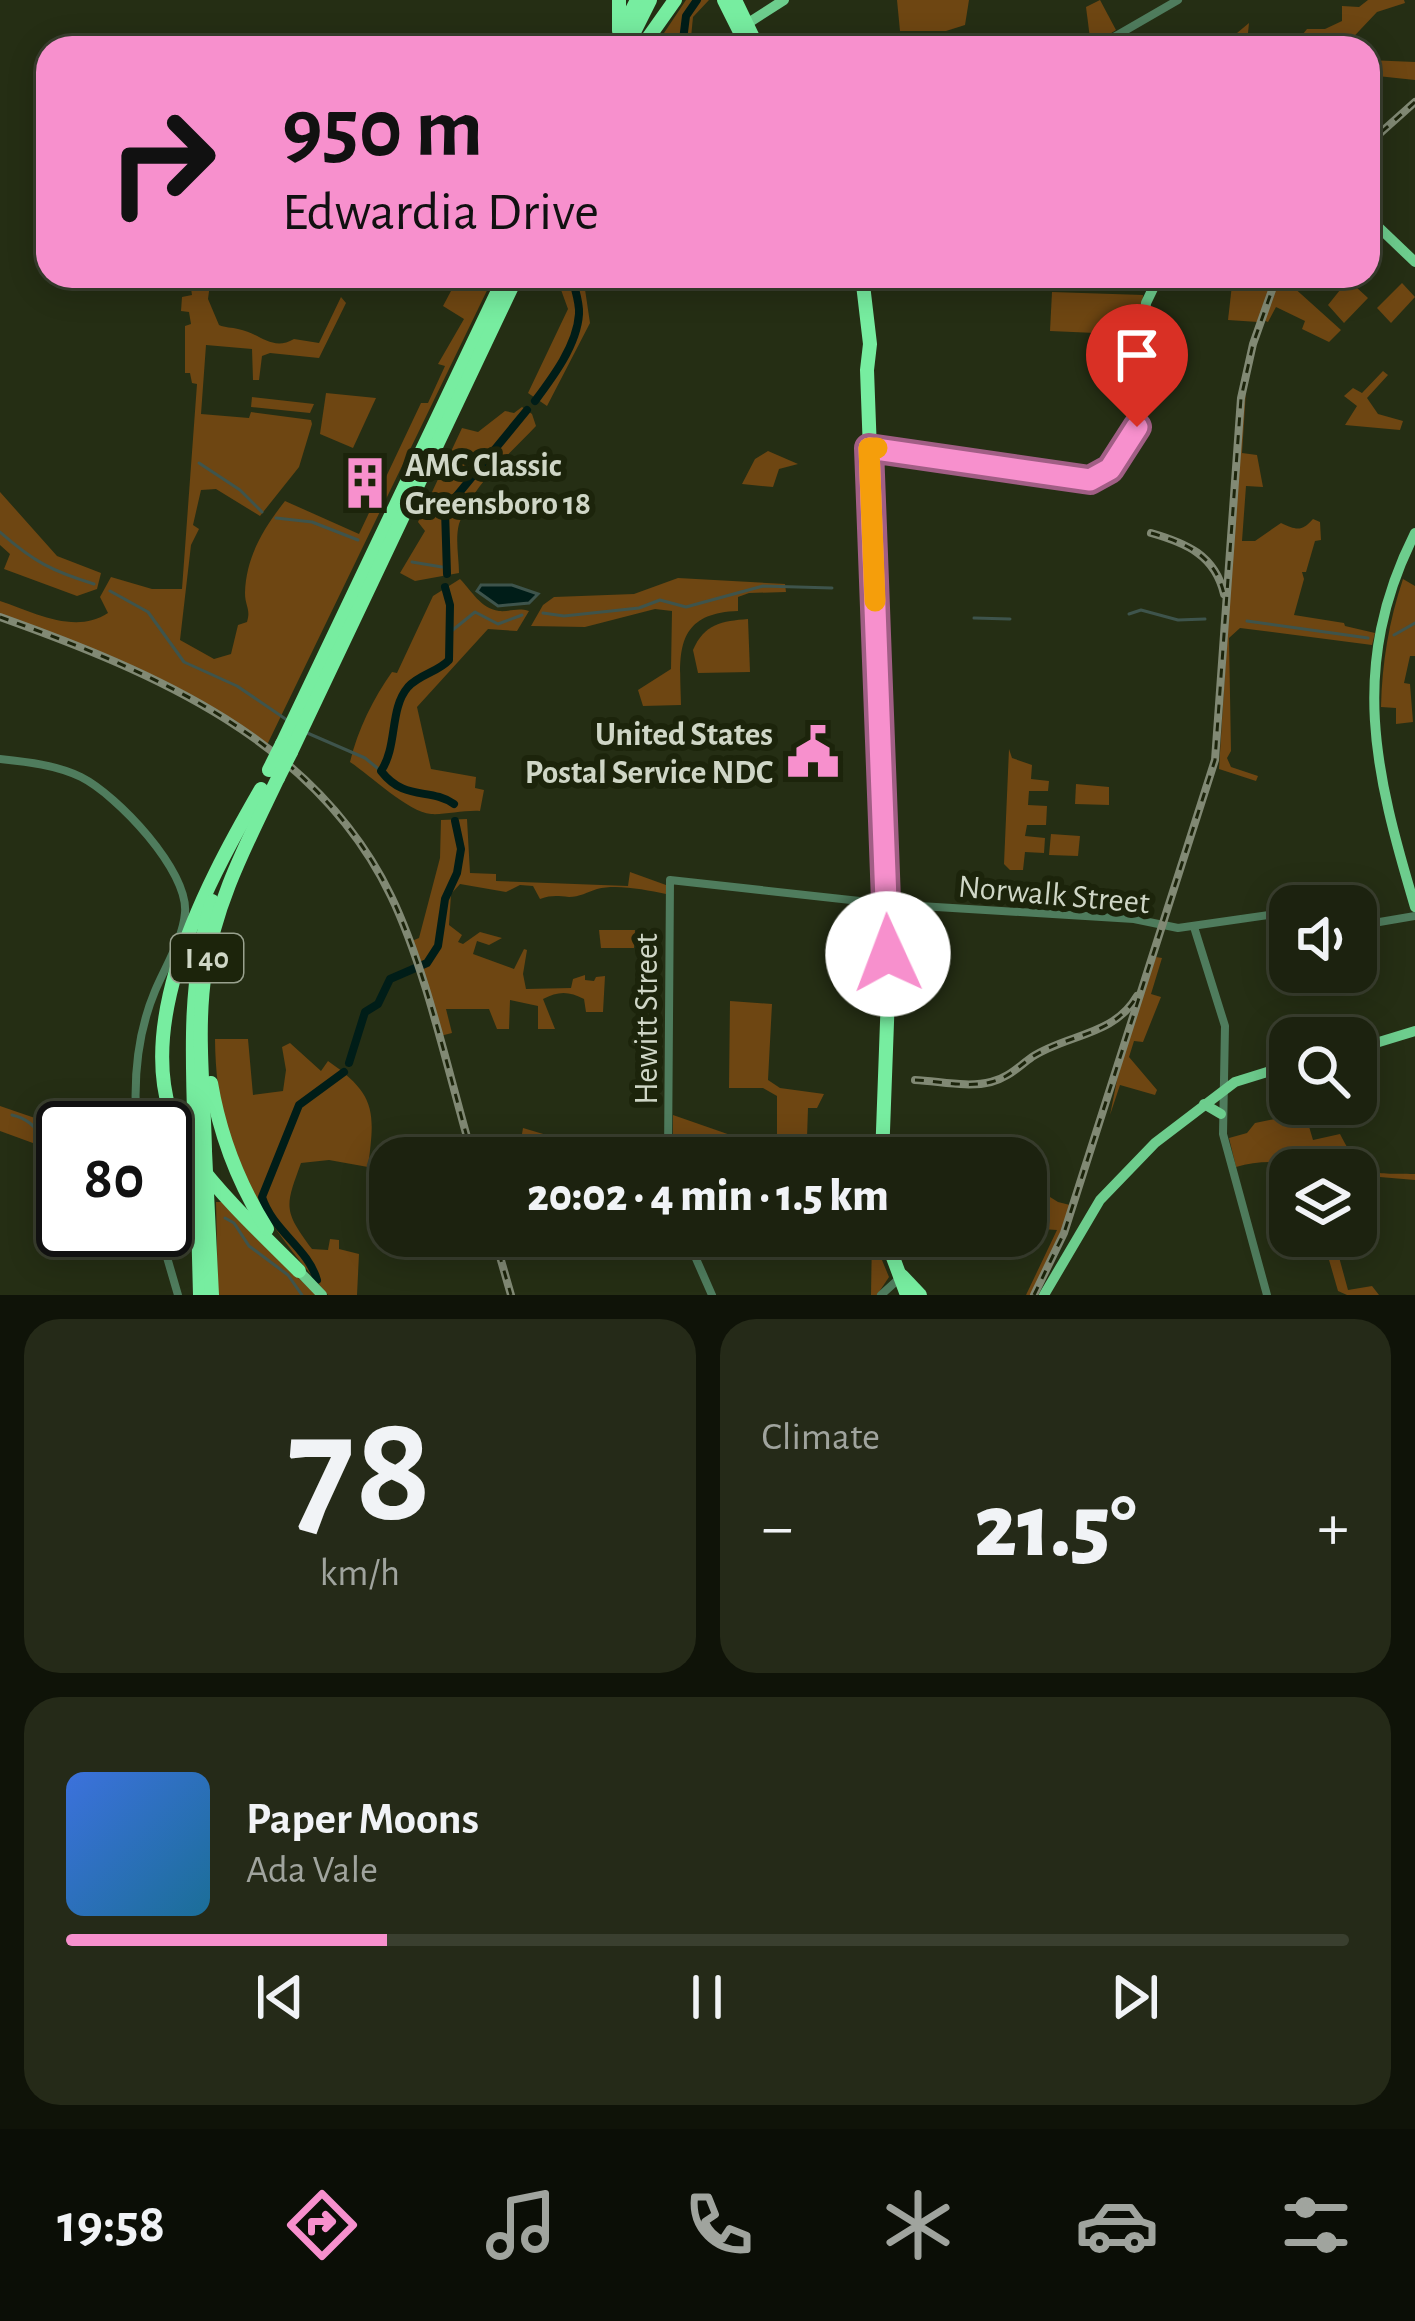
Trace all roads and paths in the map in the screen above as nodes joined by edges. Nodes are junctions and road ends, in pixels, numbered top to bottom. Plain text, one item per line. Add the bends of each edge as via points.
1 (620, 0) edge
2 (637, 0) edge
3 (650, 0) edge
4 (675, 0) edge
5 (724, 0) edge
6 (735, 0) edge
7 (784, 0) edge
8 (1178, 0) edge
9 (743, 26) junction
10 (620, 36) edge
11 (623, 36) edge
12 (625, 36) edge
13 (650, 36) edge
14 (745, 36) edge
15 (750, 36) edge
16 (1116, 36) edge
17 (1380, 228) edge
18 (1415, 262) edge
19 (499, 288) edge
20 (512, 288) edge
21 (855, 288) edge
22 (864, 288) edge
23 (1153, 288) edge
24 (866, 351) junction
25 (869, 448) junction
26 (1415, 533) edge
27 (286, 748) junction
28 (0, 759) edge
29 (274, 774) junction
30 (261, 789) junction
31 (670, 880) joint
32 (887, 904) junction
33 (1415, 907) edge
34 (1269, 915) edge
35 (1415, 916) edge
36 (1377, 922) edge
37 (1194, 927) junction
38 (202, 1003) junction
39 (1415, 1031) edge
40 (1377, 1043) edge
41 (1269, 1070) edge
42 (1222, 1090) junction
43 (138, 1101) edge
44 (1204, 1105) junction
45 (1221, 1114) junction
46 (668, 1137) edge
47 (883, 1137) edge
48 (200, 1145) junction
49 (202, 1187) junction
50 (167, 1257) edge
51 (695, 1257) edge
52 (894, 1257) edge
53 (299, 1271) junction
54 (902, 1276) junction
55 (178, 1295) edge
56 (200, 1295) edge
57 (212, 1295) edge
58 (322, 1295) edge
59 (712, 1295) edge
60 (881, 1295) edge
61 (907, 1295) edge
62 (920, 1295) edge
63 (1044, 1295) edge
64 (1267, 1295) edge

1 - 10 highway
2 - 11 highway
3 - 12 highway
4 - 13 highway
5 - 9 highway
6 - 9 highway
7 - 9 main road
8 - 16 street
9 - 14 highway
9 - 15 highway
17 - 18 main road
19 - 27 highway, I 40
20 - 27 highway, I 40
21 - 24 highway
22 - 24 highway
23 - 25 main road via 1137,427 1097,479
24 - 25 highway
25 - 32 highway
26 - 33 main road via 1389,599 1374,728 1384,800
27 - 29 highway, I 40, bridge
28 - 43 street via 53,767 96,785 180,883 184,919 141,1040
29 - 30 highway, I 40
29 - 38 highway, I 40 via 220,907
30 - 48 highway, I 40 via 214,891 200,943 193,997
30 - 53 highway via 182,950 163,1030 162,1075 192,1156
31 - 32 street, Norwalk Street
31 - 46 street, Hewitt Street
32 - 37 street, Norwalk Street
32 - 47 highway
34 - 37 street, Norwalk Street
35 - 36 street
37 - 42 street via 1225,1026
38 - 48 highway, I 40
38 - 53 highway via 225,1145 246,1194
39 - 40 main road
41 - 42 main road
42 - 44 main road
42 - 45 street
44 - 45 main road
44 - 63 main road via 1100,1200
45 - 64 street
48 - 49 highway, I 40, bridge
49 - 56 highway, I 40
49 - 57 highway, I 40
50 - 55 street
51 - 59 street
52 - 54 highway
53 - 58 main road
54 - 60 street
54 - 61 highway
54 - 62 highway

